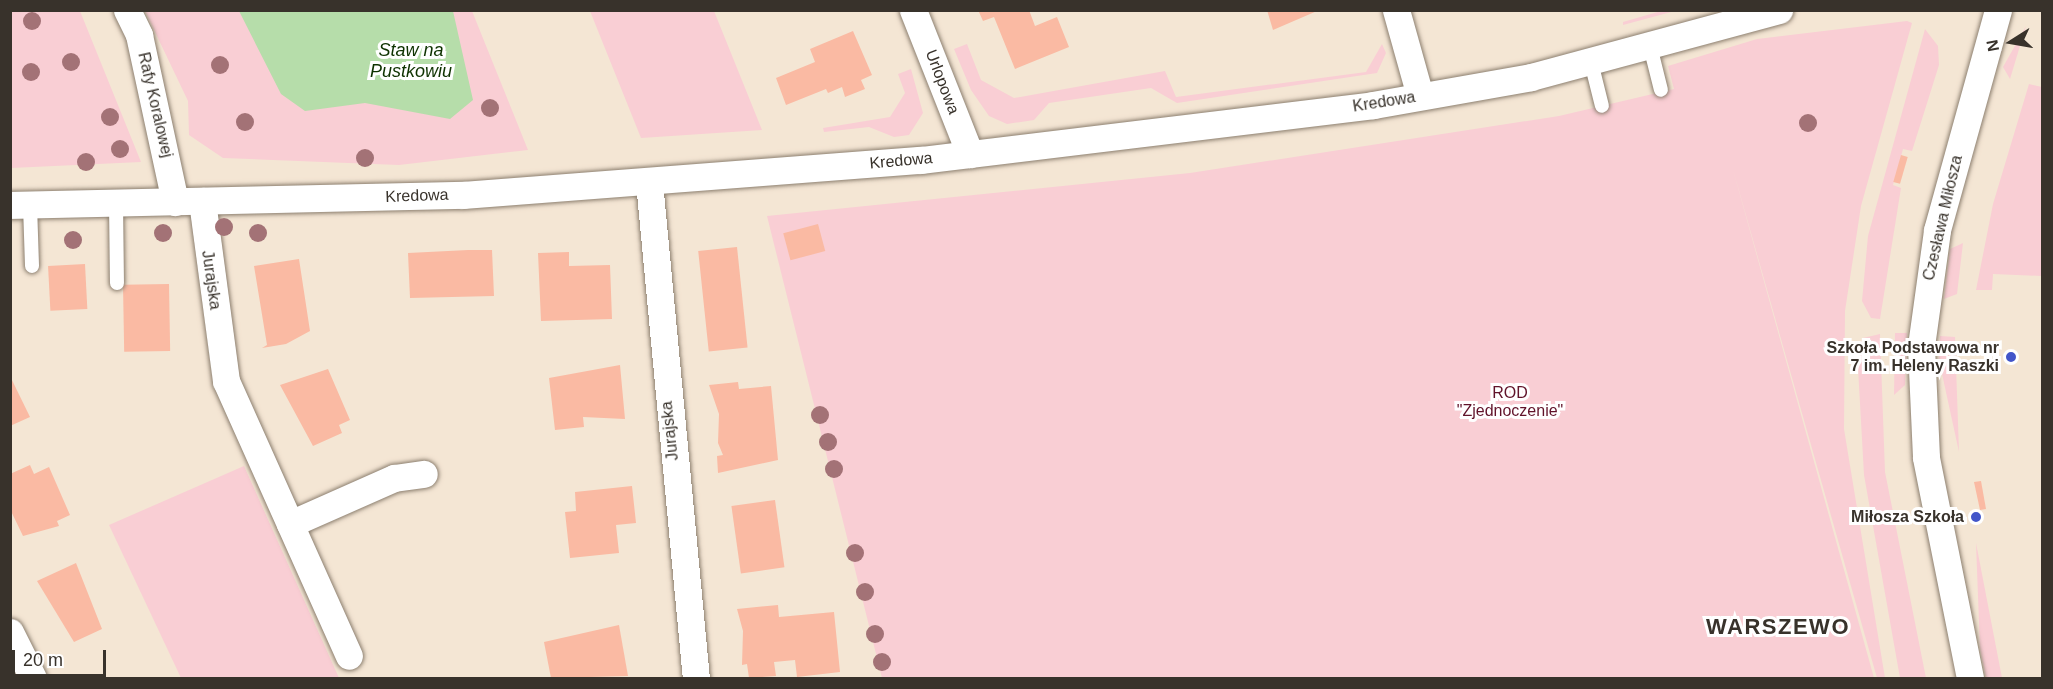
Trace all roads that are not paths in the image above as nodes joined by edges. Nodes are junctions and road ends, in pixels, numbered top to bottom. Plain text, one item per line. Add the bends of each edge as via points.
1 (127, 10) edge
2 (913, 10) edge
3 (1396, 10) edge
4 (1998, 10) edge
5 (1765, 12) edge
6 (1650, 46) junction
7 (1592, 62) junction
8 (1661, 90) dead end
9 (1420, 96) junction
10 (1602, 106) dead end
11 (970, 154) junction
12 (649, 182) junction
13 (202, 201) junction
14 (176, 202) junction
15 (116, 203) junction
16 (20, 205) edge
17 (32, 266) dead end
18 (117, 283) dead end
19 (424, 474) dead end
20 (290, 524) junction
21 (10, 632) edge
22 (350, 656) dead end
23 (33, 678) edge
24 (696, 678) edge
25 (1970, 678) edge

1 - 14 street, Rafy Koralowej via 139,35
2 - 11 street, Urlopowa
3 - 9 street
4 - 25 street, Czesława Miłosza via 1940,214 1922,346 1926,457
5 - 6 street, Kredowa
6 - 7 street, Kredowa
6 - 8 lane
7 - 9 street, Kredowa
7 - 10 lane
9 - 11 street, Kredowa
11 - 12 street, Kredowa
12 - 13 street, Kredowa via 417,197
12 - 24 street, Jurajska
13 - 14 street, Kredowa
13 - 20 street, Jurajska via 226,381
14 - 15 street, Kredowa
15 - 16 street, Kredowa
15 - 18 lane
16 - 17 lane
19 - 20 street via 394,478
20 - 22 street, Jurajska
21 - 23 street

